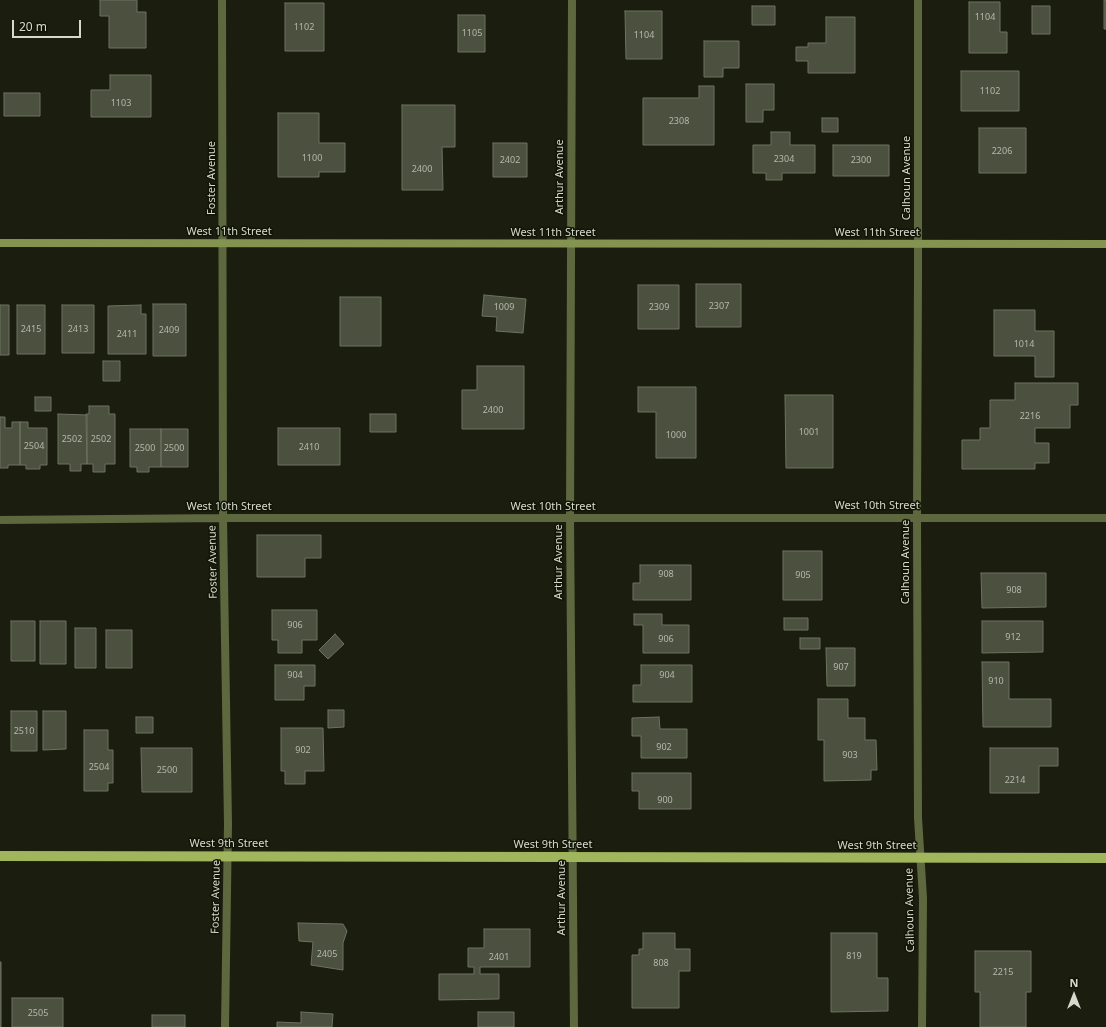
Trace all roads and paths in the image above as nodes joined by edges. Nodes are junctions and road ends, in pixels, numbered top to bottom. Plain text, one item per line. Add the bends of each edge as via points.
1 (222, 0) edge
2 (572, 0) edge
3 (918, 0) edge
4 (0, 243) edge
5 (223, 243) junction
6 (571, 244) junction
7 (918, 244) junction
8 (1106, 244) edge
9 (917, 517) junction
10 (223, 518) junction
11 (570, 518) junction
12 (1106, 518) edge
13 (0, 520) edge
14 (0, 856) edge
15 (227, 856) junction
16 (573, 857) junction
17 (920, 857) junction
18 (1106, 858) edge
19 (225, 1027) edge
20 (574, 1027) edge
21 (922, 1027) edge

1 - 5 street, Foster Avenue
2 - 6 street, Arthur Avenue
3 - 7 street, Calhoun Avenue
4 - 5 main road, West 11th Street
5 - 6 main road, West 11th Street
5 - 10 street, Foster Avenue
6 - 7 main road, West 11th Street
6 - 11 street, Arthur Avenue
7 - 8 main road, West 11th Street
7 - 9 street, Calhoun Avenue
9 - 11 street, West 10th Street
9 - 12 street, West 10th Street
9 - 17 street, Calhoun Avenue
10 - 11 street, West 10th Street
10 - 13 street, West 10th Street
10 - 15 street, Foster Avenue
11 - 16 street, Arthur Avenue
14 - 15 main road, West 9th Street
15 - 16 main road, West 9th Street
15 - 19 street, Foster Avenue
16 - 17 main road, West 9th Street
16 - 20 street, Arthur Avenue
17 - 18 main road, West 9th Street
17 - 21 street, Calhoun Avenue via 923,898

